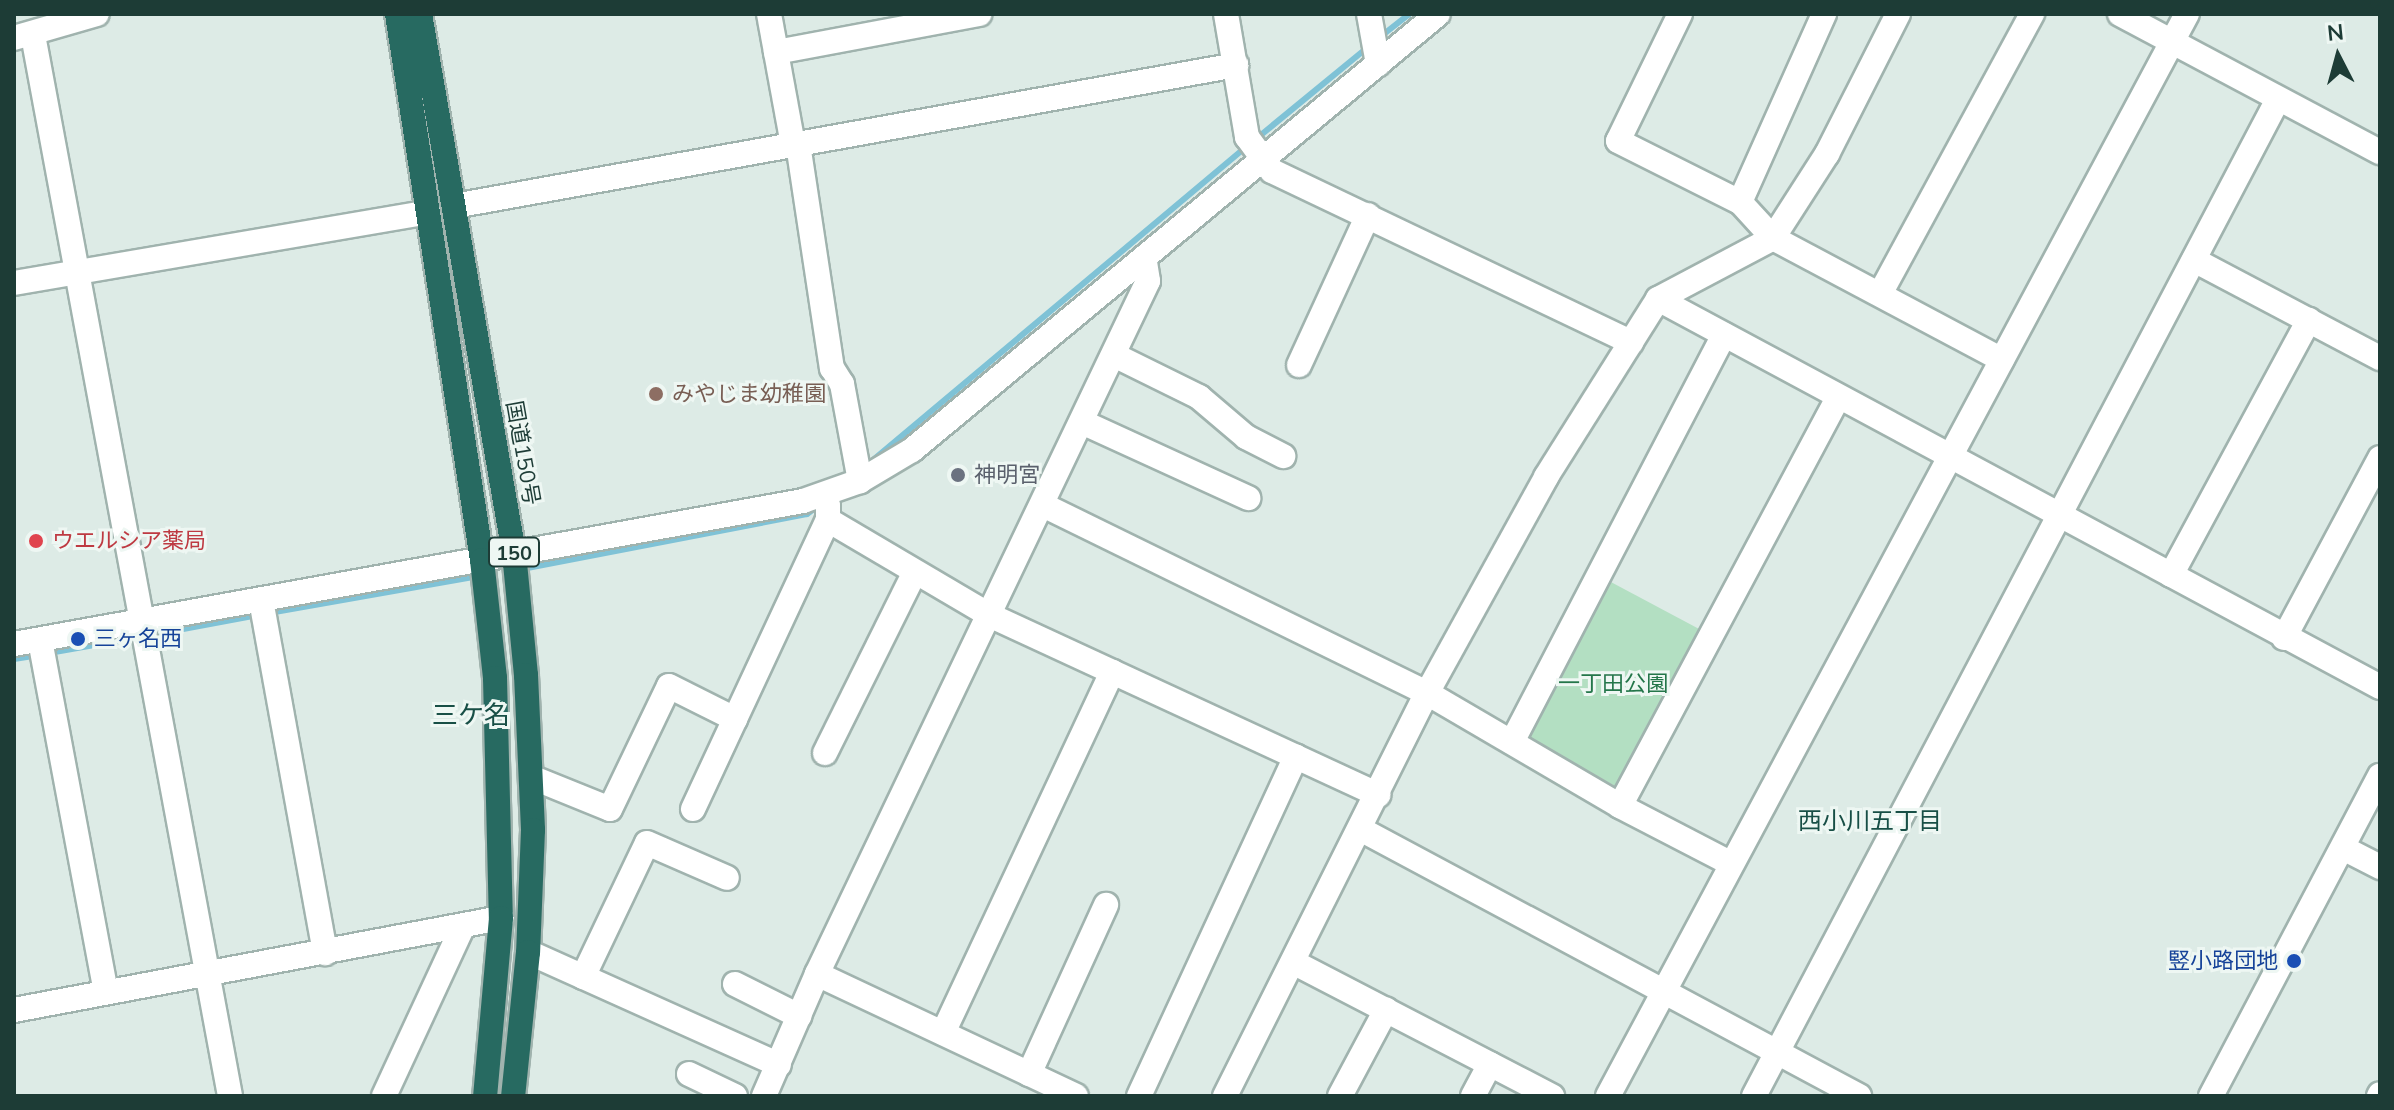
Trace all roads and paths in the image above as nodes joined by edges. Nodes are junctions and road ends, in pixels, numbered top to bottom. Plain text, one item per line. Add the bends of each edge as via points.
1 (97, 14) edge
2 (397, 14) edge
3 (420, 14) edge
4 (769, 14) edge
5 (979, 14) edge
6 (1226, 14) edge
7 (1369, 14) edge
8 (1438, 14) edge
9 (1680, 14) edge
10 (1824, 14) edge
11 (1898, 14) edge
12 (2032, 14) edge
13 (2120, 14) edge
14 (2187, 14) edge
15 (24, 36) edge
16 (2173, 40) junction
17 (776, 52) junction
18 (1378, 64) junction
19 (1236, 65) junction
20 (2278, 99) junction
21 (795, 145) junction
22 (2380, 152) edge
23 (1260, 161) junction
24 (1740, 202) junction
25 (454, 206) junction
26 (428, 212) junction
27 (1368, 215) junction
28 (1773, 238) junction
29 (1144, 257) junction
30 (2194, 260) junction
31 (79, 271) junction
32 (14, 283) edge
33 (1880, 294) junction
34 (1658, 299) junction
35 (2309, 320) junction
36 (1724, 335) junction
37 (1631, 342) junction
38 (1114, 355) junction
39 (2380, 358) edge
40 (2002, 360) junction
41 (1299, 365) dead end
42 (1838, 398) junction
43 (1082, 422) junction
44 (1283, 456) dead end
45 (1949, 457) junction
46 (2380, 458) edge
47 (860, 481) junction
48 (828, 494) junction
49 (1248, 498) dead end
50 (1043, 505) junction
51 (2060, 514) junction
52 (828, 520) junction
53 (514, 553) junction
54 (482, 560) junction
55 (915, 572) junction
56 (2171, 575) junction
57 (261, 600) junction
58 (989, 615) junction
59 (141, 621) junction
60 (2284, 638) junction
61 (40, 640) junction
62 (14, 644) edge
63 (1112, 672) junction
64 (2380, 687) edge
65 (1427, 693) junction
66 (735, 719) junction
67 (1512, 742) junction
68 (825, 753) dead end
69 (1296, 756) junction
70 (2380, 776) edge
71 (531, 777) junction
72 (1378, 795) junction
73 (1620, 806) junction
74 (693, 809) dead end
75 (1362, 830) junction
76 (2343, 848) junction
77 (1730, 863) junction
78 (2380, 867) edge
79 (727, 878) dead end
80 (1106, 905) dead end
81 (501, 918) junction
82 (461, 930) junction
83 (528, 952) junction
84 (325, 953) junction
85 (1293, 962) junction
86 (208, 973) junction
87 (817, 974) junction
88 (583, 977) junction
89 (735, 984) dead end
90 (106, 991) junction
91 (1663, 992) junction
92 (14, 1010) edge
93 (1386, 1010) junction
94 (799, 1016) junction
95 (943, 1033) junction
96 (1777, 1054) junction
97 (1490, 1064) junction
98 (779, 1065) junction
99 (689, 1074) dead end
100 (1029, 1074) junction
101 (230, 1096) edge
102 (384, 1096) edge
103 (485, 1096) edge
104 (513, 1096) edge
105 (735, 1096) edge
106 (764, 1096) edge
107 (1076, 1096) edge
108 (1139, 1096) edge
109 (1225, 1096) edge
110 (1340, 1096) edge
111 (1473, 1096) edge
112 (1552, 1096) edge
113 (1608, 1096) edge
114 (1754, 1096) edge
115 (1859, 1096) edge
116 (2211, 1096) edge

1 - 15 street
2 - 26 highway, 150
3 - 25 highway, 国道150号 / 150
4 - 17 street
5 - 17 street
6 - 19 street
7 - 18 street
8 - 18 street
9 - 24 street via 1618,141
10 - 24 street
11 - 28 street via 1827,154
12 - 33 street
13 - 16 street
14 - 16 street
15 - 31 street
16 - 20 street
16 - 40 street
17 - 21 street
18 - 23 street
19 - 21 street
19 - 23 street via 1247,137
20 - 22 street
20 - 30 street
21 - 25 street
21 - 47 street via 832,368 842,384
23 - 27 street
23 - 29 street
24 - 28 street
25 - 53 highway, 国道150号 / 150
26 - 31 street
26 - 54 highway, 150
27 - 37 street
27 - 41 street
28 - 33 street
28 - 34 street
29 - 38 street via 1148,281
29 - 47 street via 912,450
30 - 35 street
30 - 51 street
31 - 32 street
31 - 59 street
33 - 40 street
34 - 36 street
34 - 37 street
35 - 39 street
35 - 56 street
36 - 42 street
36 - 67 street
37 - 65 street via 1546,477
38 - 43 street
38 - 44 street via 1199,397 1246,437
40 - 45 street
42 - 45 street
42 - 73 street
43 - 49 street
43 - 50 street
45 - 51 street
45 - 77 street
46 - 60 street
47 - 48 street
48 - 52 street
48 - 53 street
50 - 58 street
50 - 65 street
51 - 56 street
51 - 96 street
52 - 55 street
52 - 66 street
53 - 54 street
53 - 71 highway, 国道150号 / 150
54 - 57 street
54 - 81 highway, 150 via 495,678
55 - 58 street
55 - 68 street
56 - 60 street
57 - 59 street
57 - 84 street
58 - 63 street
58 - 87 street
59 - 61 street
59 - 86 street
60 - 64 street
61 - 62 street
61 - 90 street
63 - 69 street
63 - 95 street
65 - 67 street
65 - 72 street
66 - 71 street via 669,686 610,809
66 - 74 street
67 - 73 street
69 - 72 street
69 - 108 street
70 - 76 street
71 - 83 highway, 国道150号 / 150
72 - 75 street
73 - 77 street
75 - 85 street
75 - 91 street
76 - 78 street
76 - 116 street
77 - 91 street
79 - 88 street via 647,843
80 - 100 street
81 - 82 street
81 - 103 highway, 150
82 - 84 street
82 - 102 street
83 - 88 street
83 - 104 highway, 国道150号 / 150
84 - 86 street
85 - 93 street
85 - 109 street
86 - 90 street
86 - 101 street
87 - 94 street
87 - 95 street
88 - 98 street
89 - 94 street
90 - 92 street
91 - 96 street
91 - 113 street
93 - 97 street
93 - 110 street
94 - 98 street
95 - 100 street
96 - 114 street
96 - 115 street
97 - 111 street
97 - 112 street
98 - 106 street
99 - 105 street
100 - 107 street

